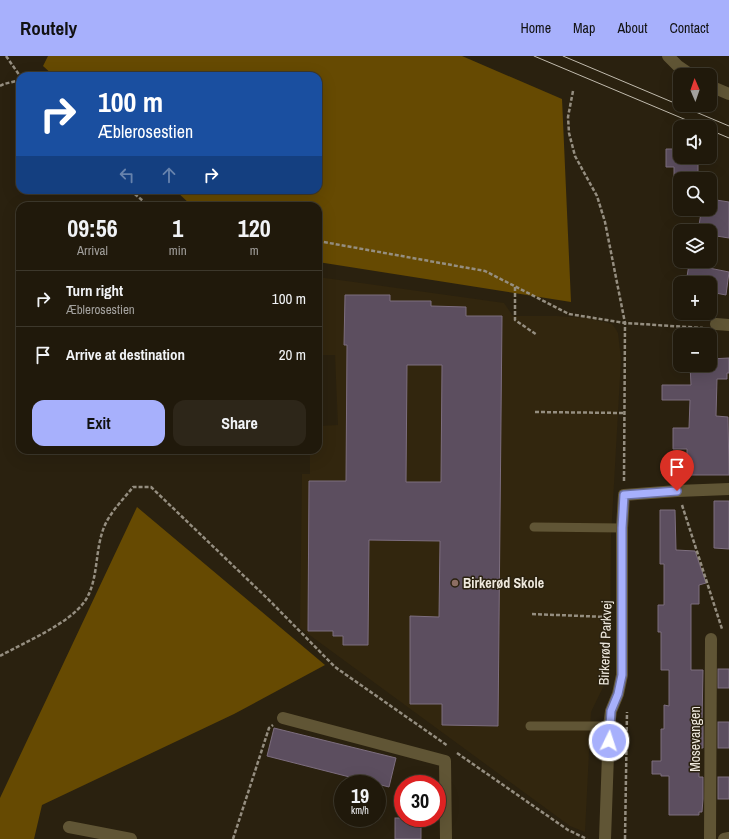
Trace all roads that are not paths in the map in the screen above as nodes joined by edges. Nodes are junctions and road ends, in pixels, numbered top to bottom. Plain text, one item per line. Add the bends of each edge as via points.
1 (668, 56) edge
2 (681, 68) edge
3 (717, 89) edge
4 (729, 94) edge
5 (716, 324) road end
6 (729, 325) edge
7 (729, 489) edge
8 (534, 526) dead end
9 (622, 528) junction
10 (711, 639) road end
11 (283, 718) road end
12 (530, 726) dead end
13 (609, 726) junction
14 (69, 828) dead end
15 (729, 838) edge
16 (131, 839) edge
17 (446, 839) edge
18 (605, 839) edge
19 (710, 839) edge
20 (724, 839) edge

1 - 2 street
3 - 4 street
5 - 6 street
7 - 9 street, Birkerød Parkvej via 624,495
8 - 9 lane
9 - 13 street, Birkerød Parkvej via 622,675
10 - 19 street, Mosevangen
11 - 17 street via 445,761
12 - 13 lane
13 - 18 street, Birkerød Parkvej
14 - 16 street
15 - 20 street

